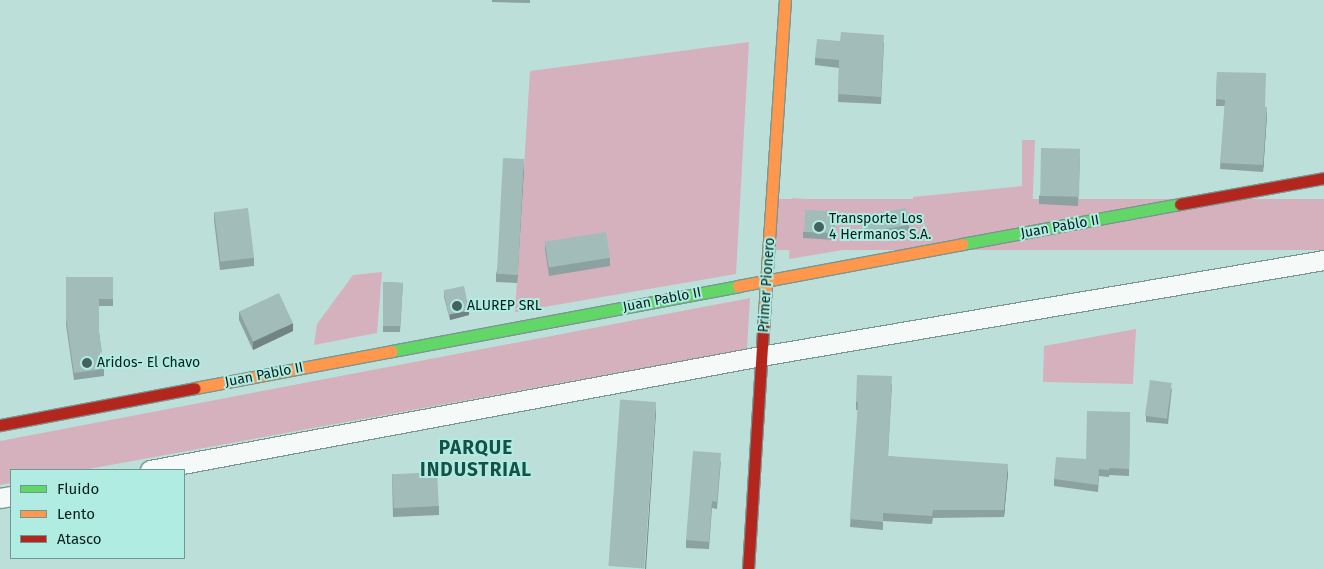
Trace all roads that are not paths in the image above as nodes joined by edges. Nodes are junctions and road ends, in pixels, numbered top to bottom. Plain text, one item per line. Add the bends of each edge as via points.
1 (785, 0) edge
2 (1324, 178) edge
3 (1324, 260) edge
4 (768, 280) junction
5 (761, 356) junction
6 (0, 425) edge
7 (155, 469) edge
8 (748, 569) edge

1 - 4 street, Primer Pionero
2 - 4 street, Juan Pablo II
3 - 5 street
4 - 5 street, Primer Pionero
4 - 6 street, Juan Pablo II
5 - 7 street
5 - 8 street, Primer Pionero

